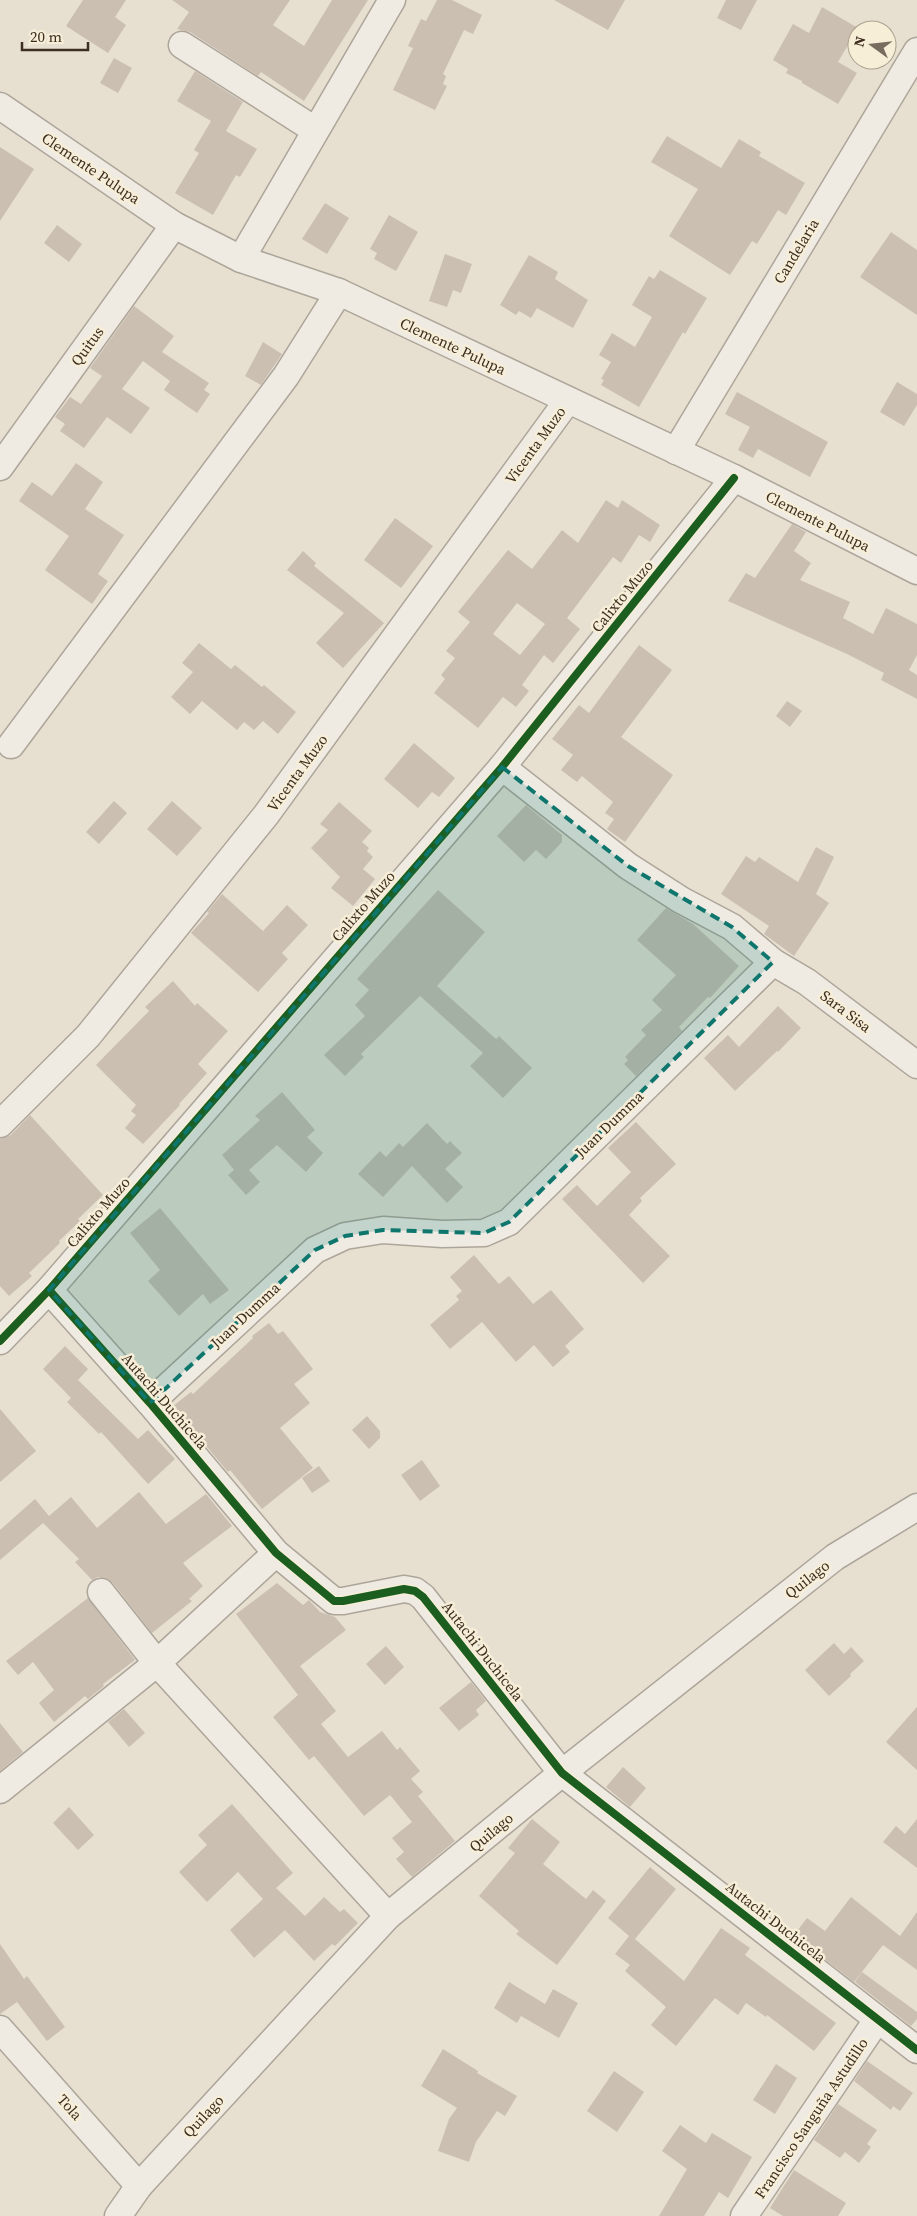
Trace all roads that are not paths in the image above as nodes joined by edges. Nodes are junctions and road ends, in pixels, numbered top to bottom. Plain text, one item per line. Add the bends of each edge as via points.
1 (392, 0) edge
2 (182, 45) dead end
3 (917, 51) edge
4 (0, 106) edge
5 (315, 130) junction
6 (174, 225) junction
7 (241, 259) junction
8 (339, 292) junction
9 (568, 400) junction
10 (676, 451) junction
11 (0, 467) edge
12 (734, 478) junction
13 (917, 571) edge
14 (11, 745) dead end
15 (502, 767) junction
16 (773, 962) junction
17 (917, 1065) edge
18 (0, 1124) edge
19 (49, 1290) junction
20 (0, 1341) edge
21 (150, 1403) junction
22 (917, 1507) edge
23 (276, 1553) junction
24 (101, 1592) dead end
25 (157, 1663) junction
26 (562, 1773) junction
27 (0, 1790) edge
28 (388, 1916) junction
29 (877, 2020) junction
30 (0, 2029) edge
31 (917, 2050) edge
32 (139, 2186) junction
33 (118, 2216) edge
34 (744, 2216) edge

1 - 5 street
2 - 5 street
3 - 10 street, Candelaria
4 - 6 street, Clemente Pulupa
5 - 7 street
6 - 7 street, Clemente Pulupa
6 - 11 street, Quitus
7 - 8 street, Clemente Pulupa
8 - 9 street, Clemente Pulupa
8 - 14 street via 286,376
9 - 10 street, Clemente Pulupa
9 - 18 street, Vicenta Muzo via 266,815 88,1036
10 - 12 street, Clemente Pulupa
12 - 13 street, Clemente Pulupa
12 - 15 street, Calixto Muzo
15 - 16 street via 628,866 681,900 732,927
15 - 19 street, Calixto Muzo
16 - 17 street, Sara Sisa via 807,982
16 - 21 street, Juan Dumma via 509,1222 484,1233 383,1230 345,1236 315,1250
19 - 20 street, Calixto Muzo
19 - 21 street, Autachi Duchicela
21 - 23 street, Autachi Duchicela
22 - 26 street, Quilago via 835,1557
23 - 25 street
23 - 26 street, Autachi Duchicela via 334,1601 404,1589 423,1597
24 - 25 street
25 - 27 street
25 - 28 street
26 - 28 street, Quilago
26 - 29 street, Autachi Duchicela
28 - 32 street, Quilago
29 - 31 street, Autachi Duchicela
29 - 34 street, Francisco Sanguña Astudillo
30 - 32 street, Tola
32 - 33 street, Quilago

